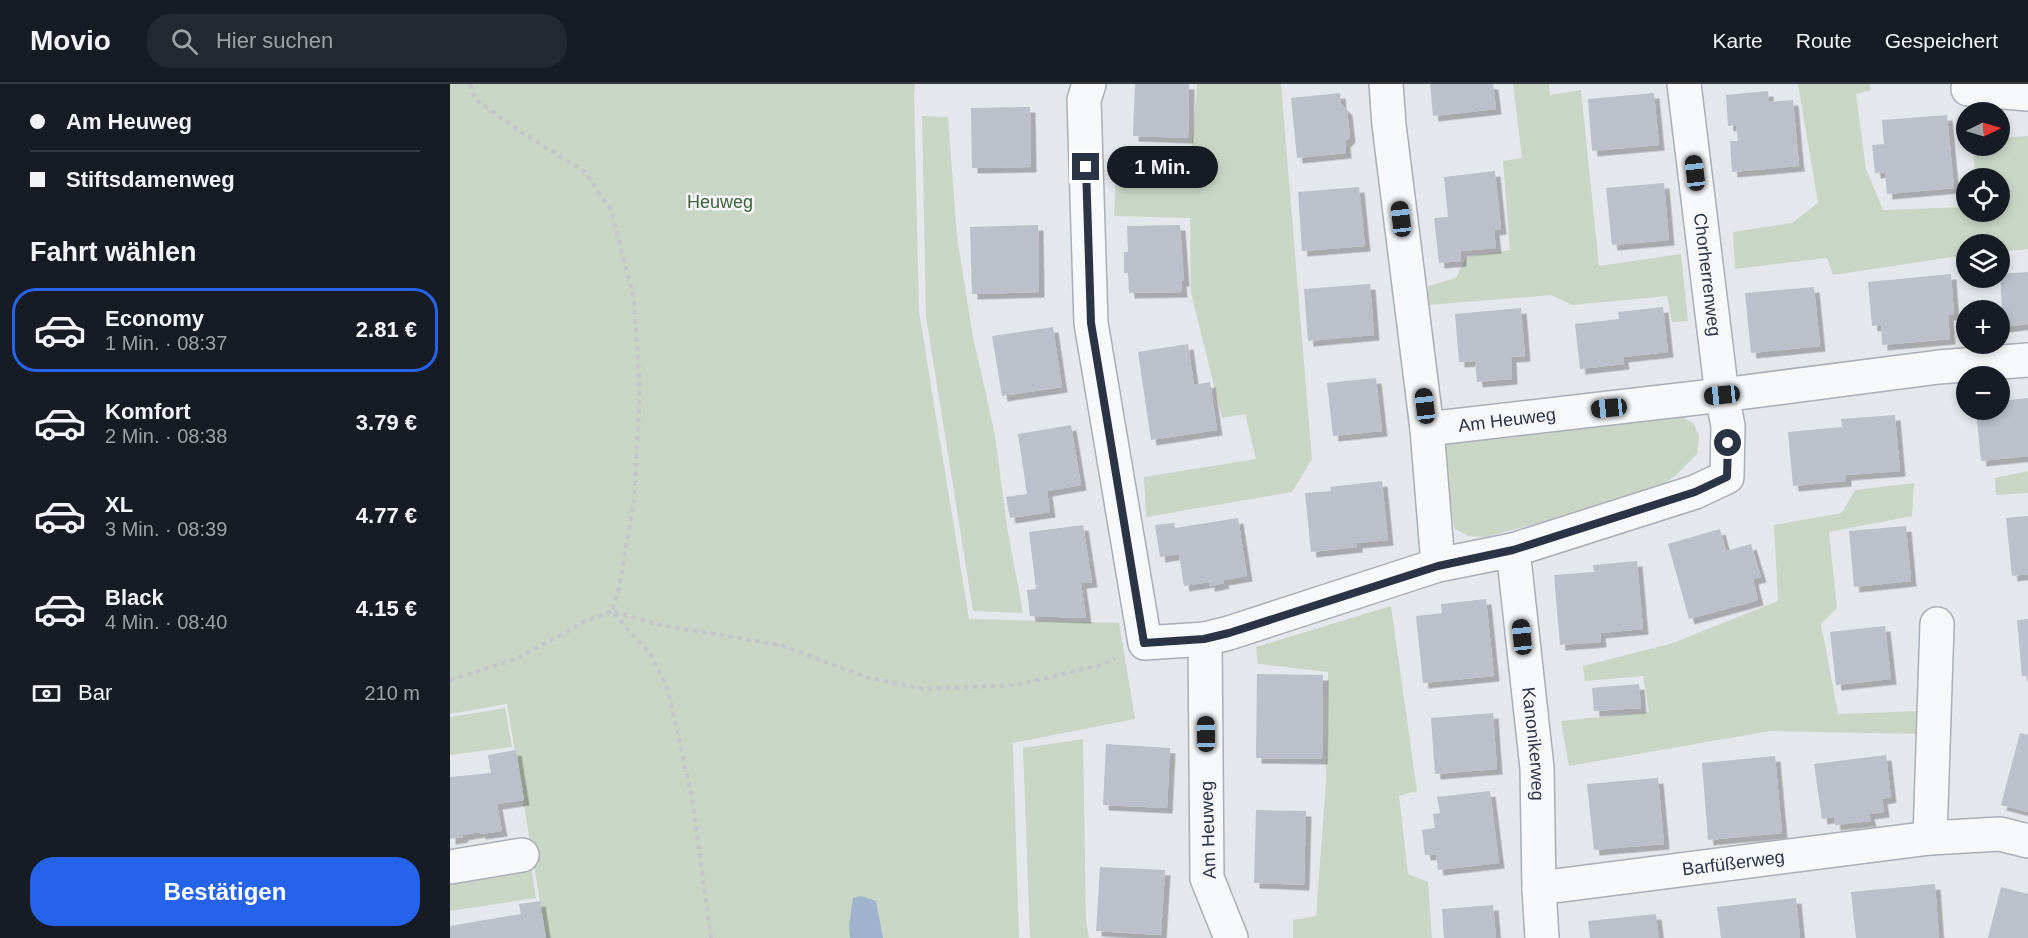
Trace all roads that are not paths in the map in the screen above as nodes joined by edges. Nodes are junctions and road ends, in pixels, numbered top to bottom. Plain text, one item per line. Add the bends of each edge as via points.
1 (1089, 84) edge
2 (1386, 84) edge
3 (1684, 84) edge
4 (1968, 89) dead end
5 (2028, 94) edge
6 (2028, 360) edge
7 (1722, 395) junction
8 (1427, 429) junction
9 (1513, 550) junction
10 (1438, 566) junction
11 (1937, 624) dead end
12 (1204, 639) junction
13 (1930, 838) junction
14 (2028, 841) edge
15 (522, 855) dead end
16 (450, 867) edge
17 (1539, 888) junction
18 (1231, 938) edge
19 (1542, 938) edge

1 - 12 street via 1084,100 1091,323 1144,643
2 - 8 street
3 - 7 street, Chorherrenweg
4 - 5 street
6 - 7 street, Am Heuweg via 1939,367
7 - 8 street, Am Heuweg
7 - 9 street via 1728,426 1727,477 1695,492
8 - 10 street
9 - 10 street
9 - 17 street, Kanonikerweg via 1537,768
10 - 12 street
11 - 13 street
12 - 18 street, Am Heuweg via 1207,878
13 - 14 street, Barfüßerweg via 2000,834
13 - 17 street, Barfüßerweg
15 - 16 street
17 - 19 street, Kanonikerweg

